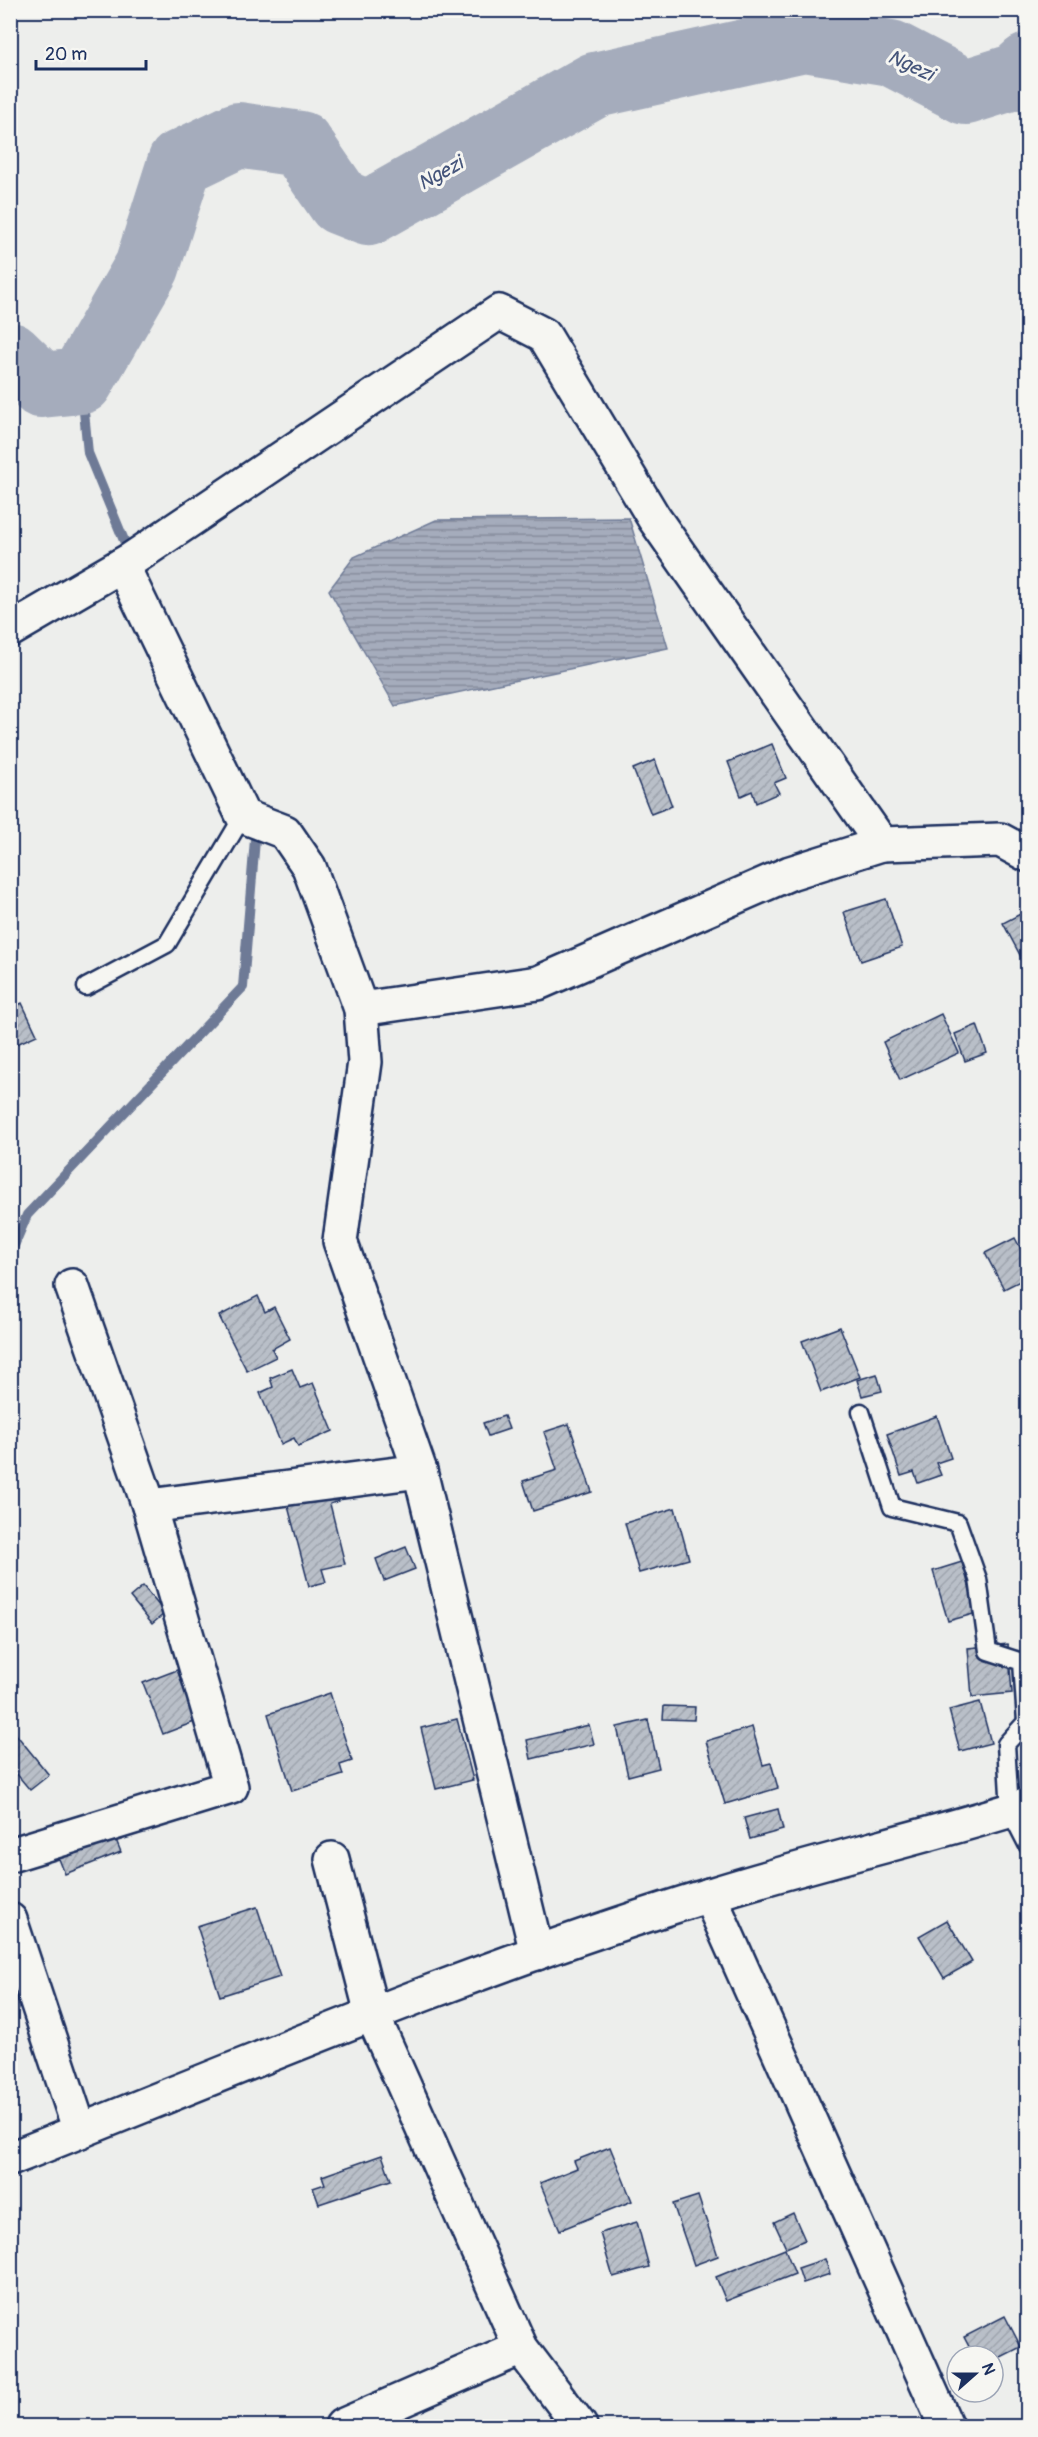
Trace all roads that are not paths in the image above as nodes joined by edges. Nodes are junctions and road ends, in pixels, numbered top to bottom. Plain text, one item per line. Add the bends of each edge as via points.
1 (122, 565) junction
2 (10, 630) edge
3 (243, 816) junction
4 (882, 843) junction
5 (1028, 855) edge
6 (86, 987) dead end
7 (360, 1009) junction
8 (72, 1286) dead end
9 (861, 1412) dead end
10 (420, 1471) junction
11 (149, 1506) junction
12 (1019, 1808) edge
13 (1028, 1846) edge
14 (10, 1855) edge
15 (332, 1859) dead end
16 (709, 1895) junction
17 (10, 1920) edge
18 (537, 1953) junction
19 (372, 2014) junction
20 (80, 2131) junction
21 (10, 2159) edge
22 (521, 2348) junction
23 (342, 2427) edge
24 (580, 2427) edge
25 (946, 2427) edge

1 - 2 street
1 - 3 street
1 - 4 street via 499,312 544,335 654,518
3 - 6 lane via 168,944
3 - 7 street via 285,832 309,867
4 - 5 street via 1000,840
4 - 7 street via 790,873 538,983
7 - 10 street via 364,1062 340,1241
8 - 11 street
9 - 12 lane via 892,1507 958,1523 978,1580 988,1651 1022,1662 1026,1722 1006,1744
10 - 11 street
10 - 18 street
11 - 14 street via 231,1787
12 - 13 lane
12 - 16 street
15 - 19 street
16 - 18 street
16 - 25 street
17 - 20 street
18 - 19 street
19 - 20 street
19 - 22 street
20 - 21 street
22 - 23 street
22 - 24 street

